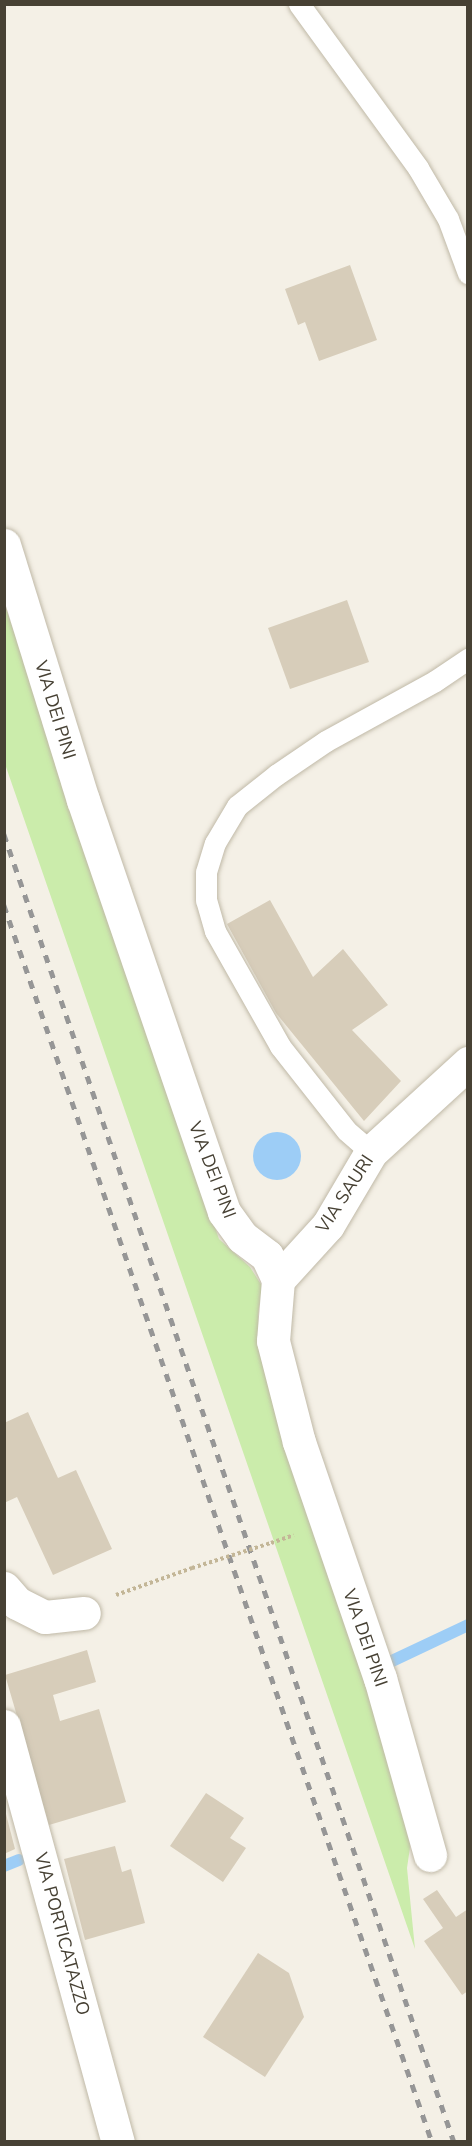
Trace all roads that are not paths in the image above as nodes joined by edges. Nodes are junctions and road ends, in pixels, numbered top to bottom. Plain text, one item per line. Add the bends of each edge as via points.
1 (299, 4) edge
2 (468, 273) edge
3 (4, 545) edge
4 (468, 658) edge
5 (468, 1063) edge
6 (371, 1152) junction
7 (278, 1280) junction
8 (4, 1588) edge
9 (84, 1613) dead end
10 (4, 1726) edge
11 (430, 1855) dead end
12 (118, 2142) edge

1 - 2 lane via 418,168 448,219
3 - 7 street, VIA DEI PINI via 83,800 224,1212 242,1237 267,1256
4 - 6 lane via 276,774 237,806 215,843 206,872 206,900 215,931 280,1046 345,1130
5 - 6 street, VIA SAURI
6 - 7 street, VIA SAURI via 328,1225
7 - 11 street, VIA DEI PINI via 273,1341 299,1442 380,1678
8 - 9 street via 17,1604 45,1617
10 - 12 street, VIA PORTICATAZZO

